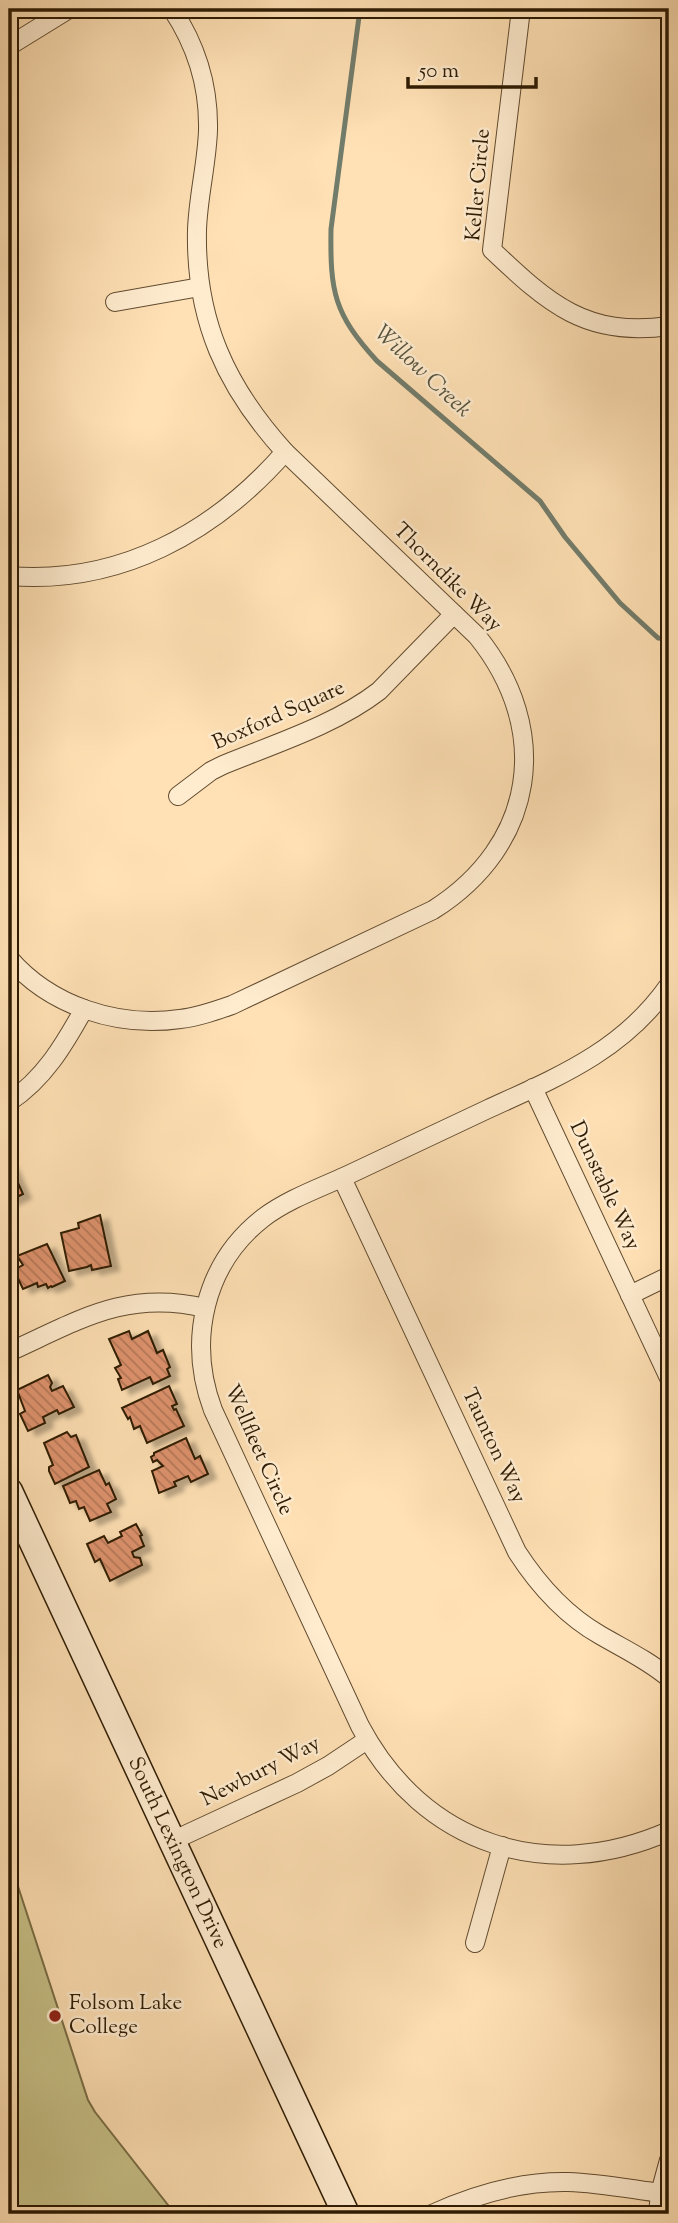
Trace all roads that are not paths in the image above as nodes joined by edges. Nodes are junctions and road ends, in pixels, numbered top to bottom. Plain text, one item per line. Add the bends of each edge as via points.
1 (69, 9) edge
2 (172, 9) edge
3 (521, 9) edge
4 (9, 46) edge
5 (200, 288) junction
6 (115, 302) dead end
7 (669, 326) edge
8 (285, 453) junction
9 (9, 576) edge
10 (454, 614) junction
11 (178, 796) dead end
12 (9, 958) edge
13 (669, 985) edge
14 (84, 1010) junction
15 (533, 1088) junction
16 (9, 1102) edge
17 (342, 1178) junction
18 (669, 1276) edge
19 (630, 1295) junction
20 (205, 1308) junction
21 (9, 1352) edge
22 (669, 1378) edge
23 (9, 1491) edge
24 (669, 1678) edge
25 (368, 1740) junction
26 (669, 1831) edge
27 (172, 1841) junction
28 (502, 1846) junction
29 (475, 1943) dead end
30 (669, 2160) edge
31 (660, 2193) junction
32 (346, 2214) edge
33 (432, 2214) edge
34 (658, 2214) edge

1 - 4 street
2 - 5 street, Thorndike Way via 195,51 207,104 197,228
3 - 7 street, Keller Circle via 492,250 541,295 569,313 618,327
5 - 6 street
5 - 8 street, Thorndike Way via 229,376 250,411
8 - 9 street via 211,521 150,553 84,572
8 - 10 street, Thorndike Way
10 - 11 street, Boxford Square via 366,702 223,765
10 - 14 street, Thorndike Way via 477,636 505,676 523,747 523,772 512,819 472,881 433,910 206,1014 152,1021
12 - 14 street, Thorndike Way via 34,982
13 - 15 street, Wellfleet Circle via 643,1017 607,1049
14 - 16 street via 46,1069
15 - 17 street, Wellfleet Circle
15 - 19 street, Dunstable Way
17 - 20 street, Wellfleet Circle via 278,1208 251,1229 220,1268
17 - 24 street, Taunton Way via 528,1569 576,1619
18 - 19 street
19 - 22 street, Dunstable Way
20 - 21 street via 145,1301 121,1305
20 - 25 street, Wellfleet Circle via 201,1361 213,1410
23 - 27 street, South Lexington Drive
25 - 27 street, Newbury Way via 297,1783
25 - 28 street, Wellfleet Circle via 402,1787 428,1810 468,1834
26 - 28 street, Wellfleet Circle via 612,1851 575,1855
27 - 32 street, South Lexington Drive
28 - 29 street
30 - 31 street
31 - 33 street via 540,2183 484,2193
31 - 34 street

